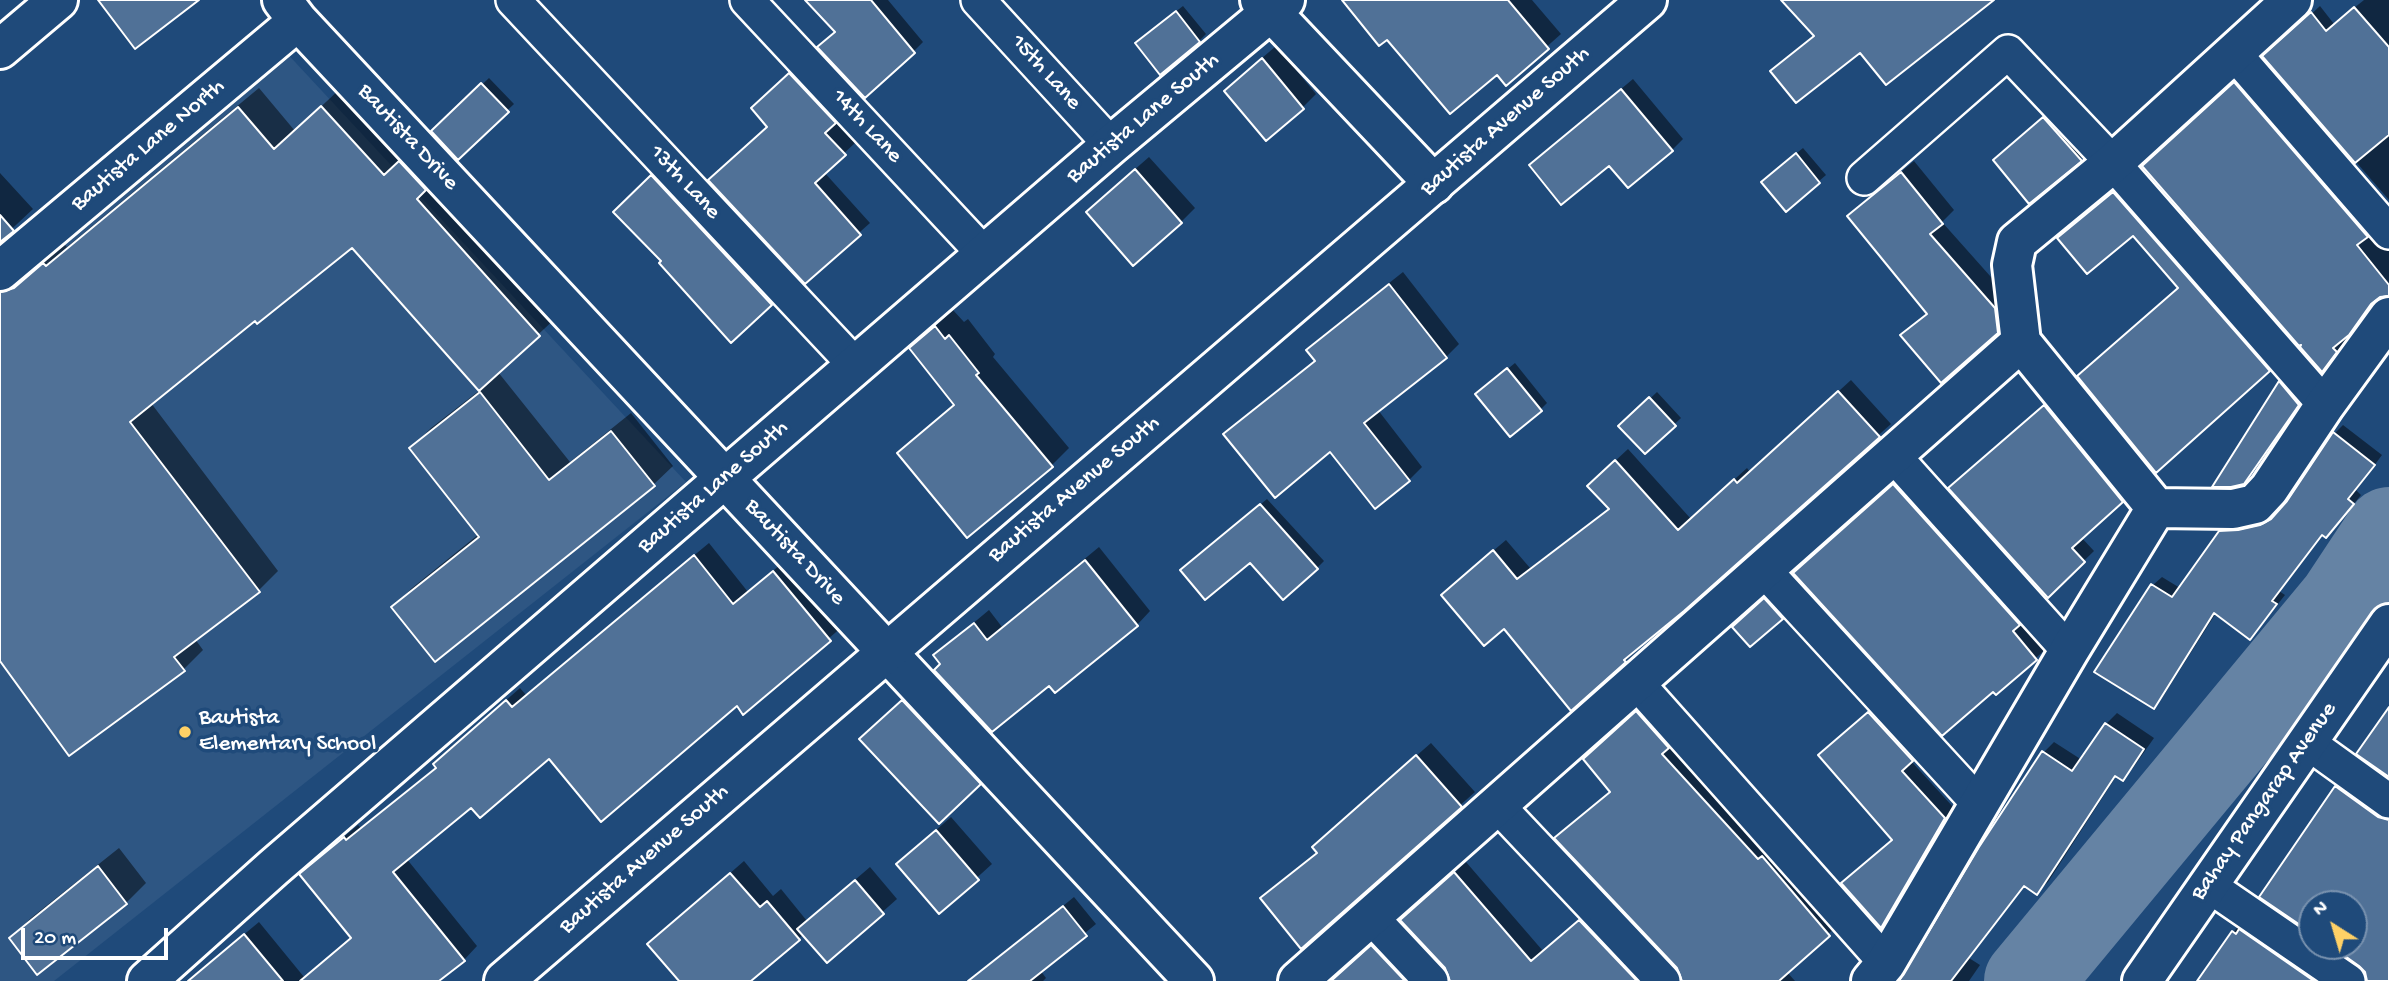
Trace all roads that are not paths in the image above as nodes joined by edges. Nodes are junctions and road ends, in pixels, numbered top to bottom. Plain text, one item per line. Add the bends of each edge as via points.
1 (58, 0) edge
2 (513, 0) edge
3 (747, 0) edge
4 (978, 0) edge
5 (1647, 0) edge
6 (2292, 0) edge
7 (1272, 4) edge
8 (290, 10) edge
9 (0, 49) edge
10 (2234, 53) junction
11 (1111, 145) junction
12 (2113, 163) junction
13 (1864, 178) dead end
14 (1434, 184) junction
15 (2389, 232) edge
16 (985, 255) junction
17 (0, 271) edge
18 (2389, 317) edge
19 (2021, 342) junction
20 (856, 366) junction
21 (2325, 405) junction
22 (1894, 455) junction
23 (725, 479) junction
24 (2156, 508) junction
25 (1764, 570) junction
26 (2389, 624) edge
27 (2069, 651) junction
28 (886, 652) junction
29 (1636, 682) junction
30 (2307, 742) junction
31 (2389, 801) edge
32 (1497, 805) junction
33 (1980, 805) junction
34 (2208, 885) junction
35 (1371, 917) junction
36 (1879, 972) edge
37 (147, 981) edge
38 (504, 981) edge
39 (1194, 981) edge
40 (1298, 981) edge
41 (1431, 981) edge
42 (1663, 981) edge
43 (2142, 981) edge
44 (2348, 981) edge

1 - 9 street
2 - 20 street, 13th Lane
3 - 16 street, 14th Lane
4 - 11 street, 15th Lane
5 - 14 street, Bautista Avenue South
6 - 10 street
7 - 11 street, Bautista Lane South
7 - 14 street
8 - 17 street, Bautista Lane North
8 - 23 street, Bautista Drive
10 - 12 street
10 - 15 street
11 - 16 street, Bautista Lane South
12 - 13 street via 2008,52
12 - 19 street via 2017,242 2012,265
12 - 21 street
14 - 28 street, Bautista Avenue South
16 - 20 street, Bautista Lane South
18 - 21 street
19 - 22 street
19 - 24 street
20 - 23 street, Bautista Lane South
21 - 24 street via 2255,504 2233,509
22 - 25 street
22 - 27 street
23 - 28 street, Bautista Drive
23 - 37 street, Bautista Lane South
24 - 27 street
25 - 29 street
25 - 33 street
26 - 30 street, Bahay Pangarap Avenue
27 - 33 street
28 - 38 street, Bautista Avenue South
28 - 39 street, Bautista Drive
29 - 32 street
29 - 36 street
30 - 31 street
30 - 34 street, Bahay Pangarap Avenue
32 - 35 street
32 - 42 street
33 - 36 street
34 - 43 street, Bahay Pangarap Avenue
34 - 44 street
35 - 40 street
35 - 41 street

